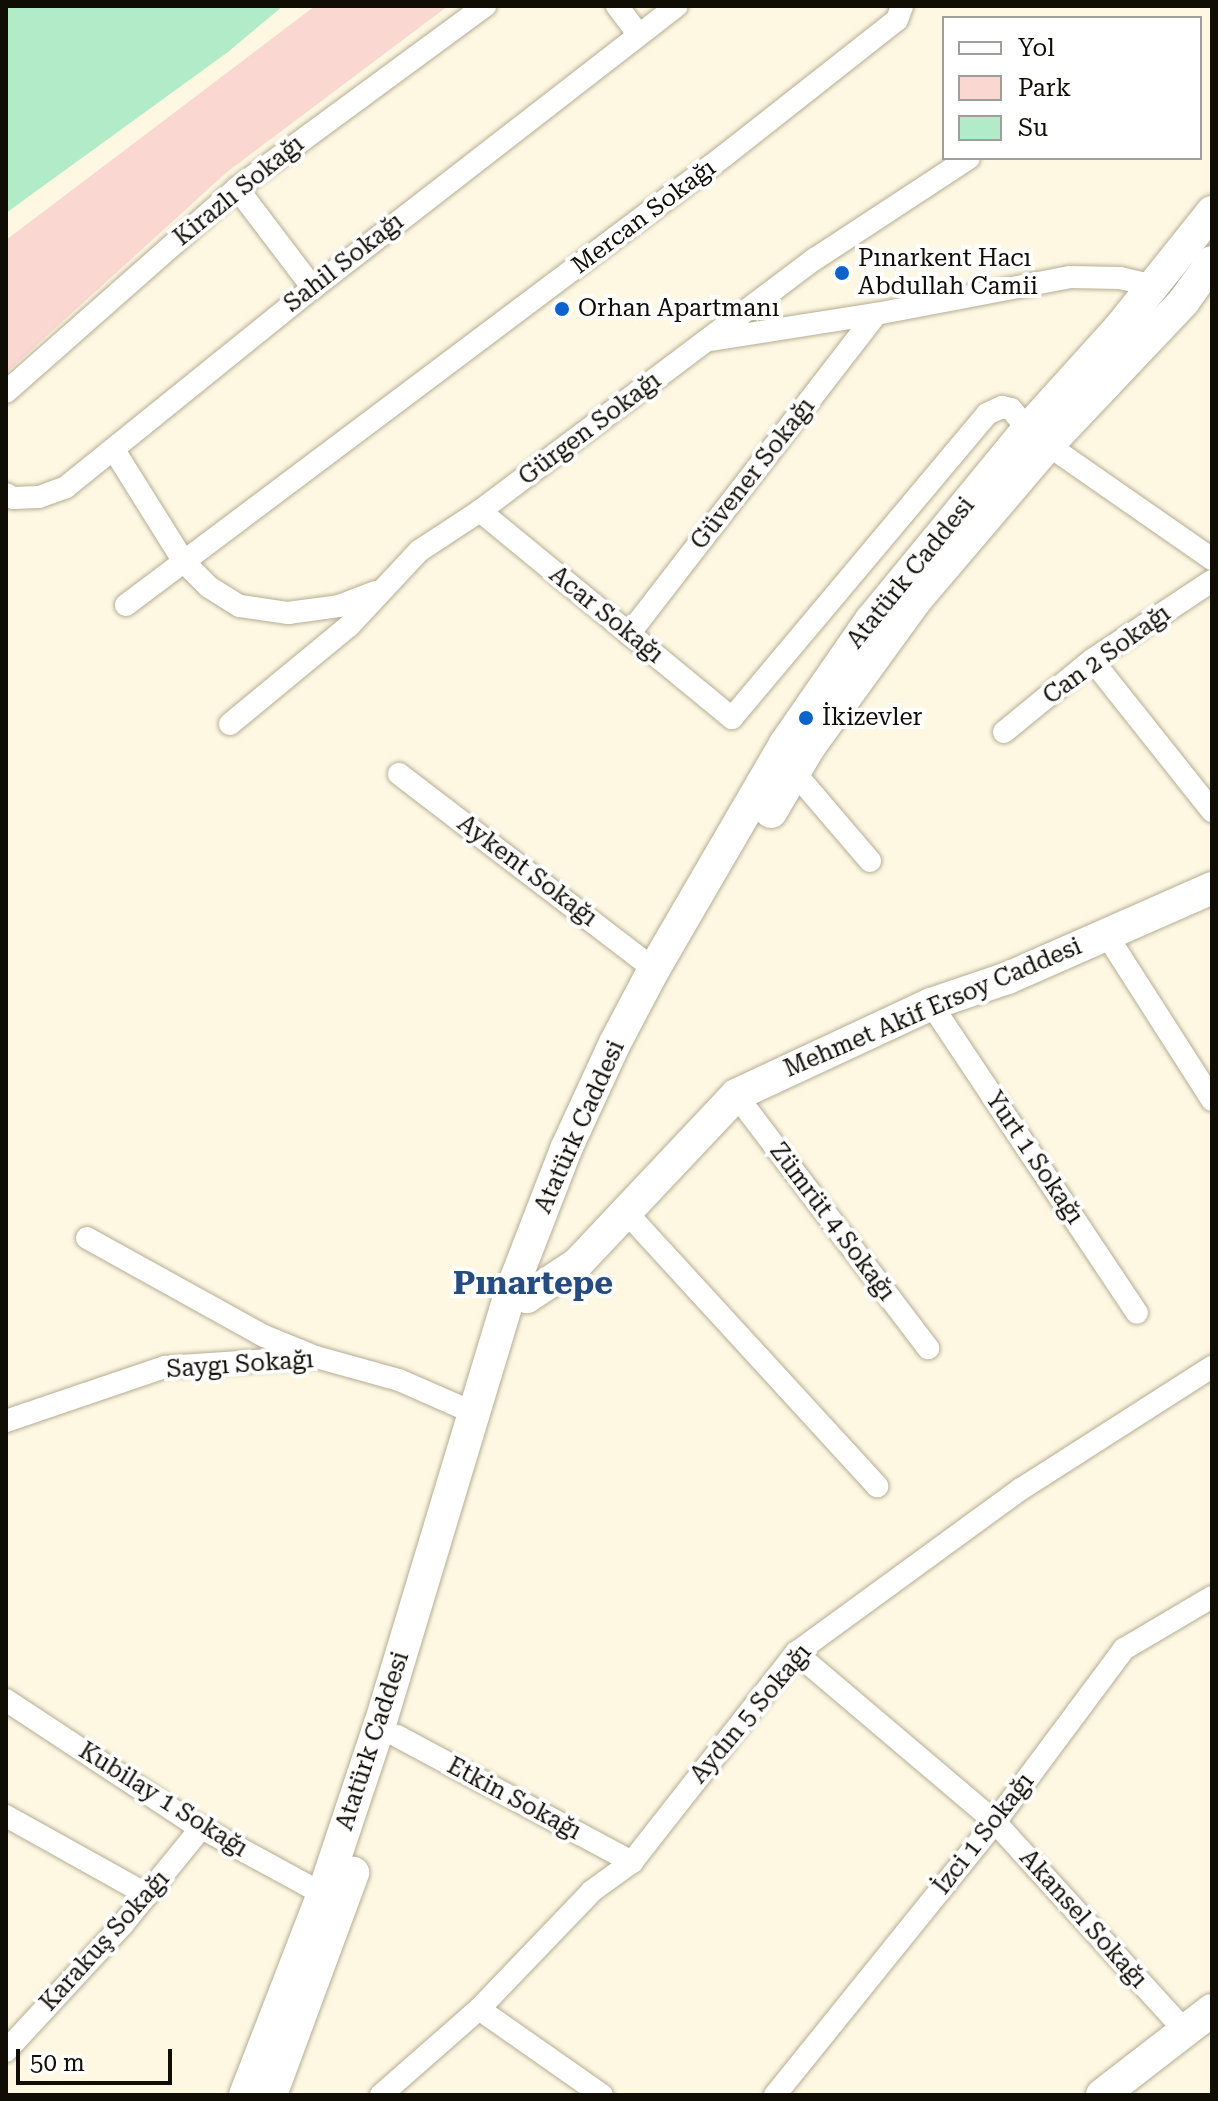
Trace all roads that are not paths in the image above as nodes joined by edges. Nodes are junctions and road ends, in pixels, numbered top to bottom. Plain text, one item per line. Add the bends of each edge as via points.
1 (485, 6) edge
2 (617, 6) edge
3 (676, 6) edge
4 (902, 6) edge
5 (637, 33) junction
6 (966, 160) edge
7 (237, 188) junction
8 (1212, 212) edge
9 (1212, 262) edge
10 (1155, 286) junction
11 (313, 288) junction
12 (1198, 293) edge
13 (876, 314) junction
14 (705, 341) junction
15 (6, 392) edge
16 (1038, 437) junction
17 (114, 450) junction
18 (6, 494) edge
19 (480, 511) junction
20 (1212, 559) edge
21 (184, 562) junction
22 (1212, 581) edge
23 (380, 590) junction
24 (126, 605) dead end
25 (629, 634) junction
26 (1092, 660) junction
27 (230, 724) dead end
28 (1004, 732) dead end
29 (794, 772) junction
30 (399, 774) dead end
31 (1212, 811) edge
32 (870, 861) dead end
33 (1212, 888) edge
34 (1106, 934) junction
35 (654, 969) junction
36 (931, 1004) junction
37 (736, 1095) junction
38 (1212, 1100) edge
39 (626, 1212) junction
40 (87, 1238) dead end
41 (530, 1260) junction
42 (577, 1264) junction
43 (519, 1294) junction
44 (1137, 1313) dead end
45 (928, 1348) dead end
46 (316, 1357) junction
47 (1212, 1367) edge
48 (12, 1412) edge
49 (472, 1412) junction
50 (877, 1486) dead end
51 (1212, 1597) edge
52 (796, 1653) junction
53 (6, 1700) edge
54 (397, 1736) junction
55 (6, 1816) edge
56 (995, 1822) junction
57 (201, 1828) junction
58 (632, 1862) junction
59 (323, 1894) junction
60 (148, 1895) junction
61 (479, 2009) junction
62 (1212, 2010) edge
63 (1185, 2031) junction
64 (6, 2051) edge
65 (245, 2095) edge
66 (271, 2095) edge
67 (381, 2095) edge
68 (602, 2095) edge
69 (775, 2095) edge
70 (1102, 2095) edge

1 - 7 street, Kirazlı Sokağı
2 - 5 street
3 - 5 street, Sahil Sokağı
4 - 21 street, Mercan Sokağı via 897,20 736,147
5 - 11 street, Sahil Sokağı
6 - 14 street, Gürgen Sokağı via 815,259
7 - 11 street
7 - 15 street, Kirazlı Sokağı
8 - 10 main road, Atatürk Caddesi
9 - 12 main road, Atatürk Caddesi
10 - 12 main road via 1165,294
10 - 13 street via 1120,278 1070,277
10 - 16 main road, Atatürk Caddesi
11 - 17 street, Sahil Sokağı
12 - 16 main road, Atatürk Caddesi
13 - 14 street
13 - 25 street, Güvener Sokağı
14 - 19 street, Gürgen Sokağı
16 - 20 street
16 - 25 street, Acar Sokağı via 1011,409 987,414 732,718
16 - 29 main road, Atatürk Caddesi
16 - 35 main road, Atatürk Caddesi via 862,632 785,744
17 - 18 street, Sahil Sokağı via 66,487 39,497
17 - 21 street
19 - 23 street, Gürgen Sokağı via 419,551
19 - 25 street, Acar Sokağı
21 - 23 street via 209,587 240,606 288,613 339,606
21 - 24 street, Mercan Sokağı
22 - 26 street, Can 2 Sokağı
23 - 27 street, Gürgen Sokağı via 349,626
26 - 28 street, Can 2 Sokağı
26 - 31 street
29 - 32 street
29 - 41 main road, Atatürk Caddesi via 624,1064
30 - 35 street, Aykent Sokağı
33 - 34 main road, Mehmet Akif Ersoy Caddesi
34 - 36 main road, Mehmet Akif Ersoy Caddesi via 1008,978
34 - 38 street
35 - 41 main road, Atatürk Caddesi via 566,1149
36 - 37 main road, Mehmet Akif Ersoy Caddesi
36 - 44 street, Yurt 1 Sokağı
37 - 39 main road, Mehmet Akif Ersoy Caddesi
37 - 45 street, Zümrüt 4 Sokağı
39 - 42 main road, Mehmet Akif Ersoy Caddesi
39 - 50 street
40 - 46 street via 264,1336
41 - 42 main road
41 - 43 main road, Atatürk Caddesi
42 - 43 main road, Mehmet Akif Ersoy Caddesi
43 - 49 main road, Atatürk Caddesi
43 - 54 main road, Atatürk Caddesi
46 - 48 street, Saygı Sokağı via 165,1367
46 - 49 street, Saygı Sokağı via 399,1380
47 - 52 street, Aydın 5 Sokağı via 1021,1489
49 - 59 main road, Atatürk Caddesi via 381,1721
51 - 56 street, İzci 1 Sokağı via 1124,1649
52 - 56 street, Akansel Sokağı
52 - 58 street, Aydın 5 Sokağı
53 - 57 street, Kubilay 1 Sokağı
54 - 58 street, Etkin Sokağı
54 - 66 main road, Atatürk Caddesi
55 - 60 street
56 - 63 street, Akansel Sokağı
56 - 69 street, İzci 1 Sokağı
57 - 59 street, Kubilay 1 Sokağı
57 - 60 street, Karakuş Sokağı
58 - 61 street, Aydın 5 Sokağı via 592,1891
59 - 65 main road, Atatürk Caddesi
60 - 64 street, Karakuş Sokağı
61 - 67 street, Aydın 5 Sokağı
61 - 68 street
62 - 63 main road
63 - 70 main road

